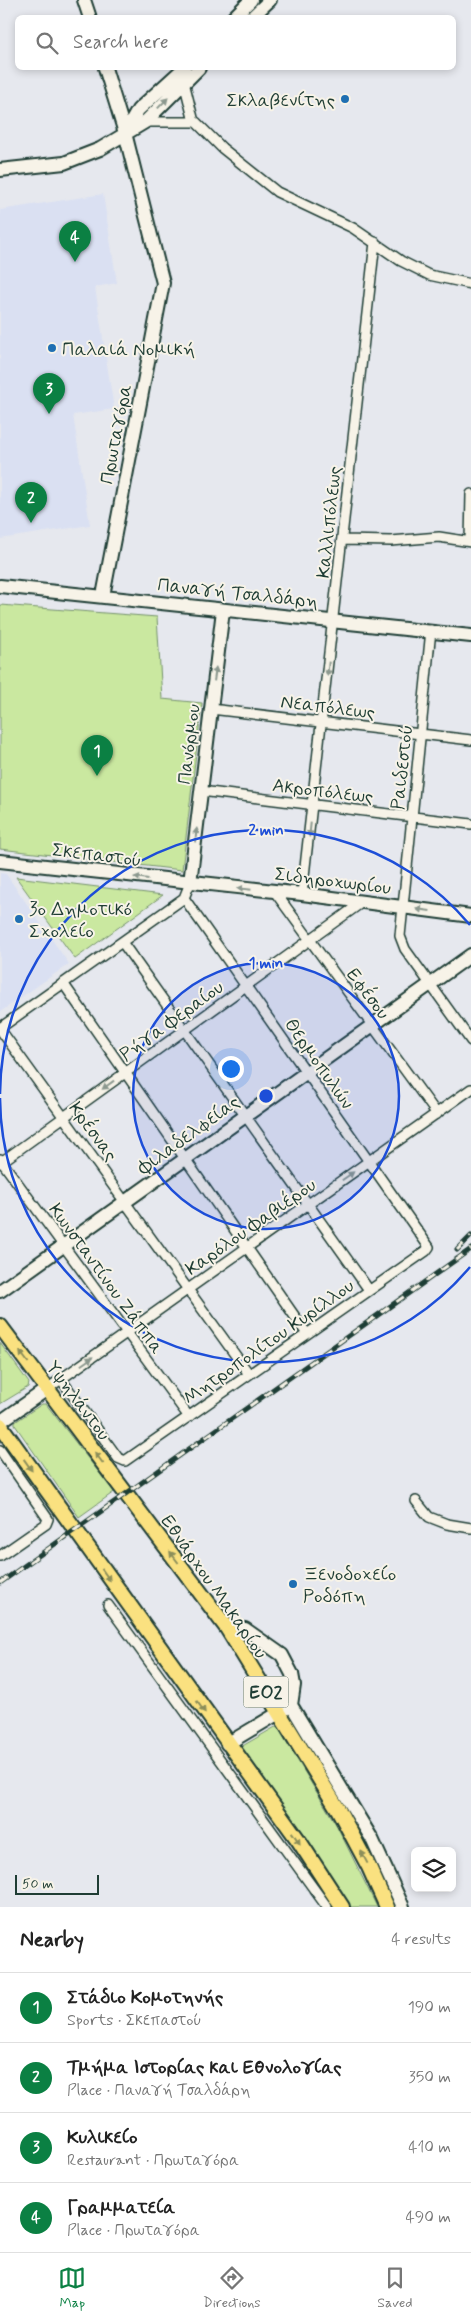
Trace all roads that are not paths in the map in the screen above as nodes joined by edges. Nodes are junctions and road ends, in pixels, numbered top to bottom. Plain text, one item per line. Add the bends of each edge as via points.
1 (84, 0) edge
2 (251, 0) edge
3 (270, 0) edge
4 (89, 15) edge
5 (236, 15) edge
6 (255, 15) edge
7 (106, 70) edge
8 (182, 70) edge
9 (197, 70) edge
10 (184, 82) junction
11 (145, 122) junction
12 (194, 122) junction
13 (125, 133) junction
14 (0, 170) edge
15 (375, 242) junction
16 (471, 284) edge
17 (471, 494) edge
18 (342, 540) junction
19 (471, 542) edge
20 (0, 586) edge
21 (103, 596) junction
22 (223, 610) junction
23 (333, 620) junction
24 (431, 630) junction
25 (471, 636) edge
26 (211, 709) junction
27 (322, 722) junction
28 (420, 734) junction
29 (471, 740) edge
30 (202, 792) junction
31 (312, 806) junction
32 (412, 817) junction
33 (471, 824) edge
34 (0, 861) edge
35 (190, 883) junction
36 (275, 892) junction
37 (302, 894) junction
38 (184, 898) junction
39 (360, 903) junction
40 (402, 907) junction
41 (471, 916) edge
42 (310, 940) junction
43 (122, 942) junction
44 (471, 955) edge
45 (63, 984) junction
46 (430, 984) junction
47 (246, 986) junction
48 (373, 1025) junction
49 (0, 1028) edge
50 (185, 1030) junction
51 (471, 1041) edge
52 (307, 1072) junction
53 (125, 1073) junction
54 (471, 1089) edge
55 (437, 1114) junction
56 (245, 1116) junction
57 (64, 1117) junction
58 (185, 1159) junction
59 (1, 1161) edge
60 (370, 1161) junction
61 (125, 1202) junction
62 (308, 1205) junction
63 (63, 1246) junction
64 (429, 1247) joint
65 (247, 1248) junction
66 (188, 1289) junction
67 (369, 1290) junction
68 (0, 1291) edge
69 (0, 1326) edge
70 (127, 1333) junction
71 (307, 1334) junction
72 (249, 1374) junction
73 (61, 1379) junction
74 (47, 1389) junction
75 (189, 1417) junction
76 (0, 1424) edge
77 (0, 1450) edge
78 (128, 1497) joint
79 (416, 1500) dead end
80 (471, 1528) edge
81 (0, 1556) edge
82 (108, 1605) dead end
83 (227, 1628) junction
84 (292, 1705) junction
85 (278, 1713) junction
86 (227, 1744) junction
87 (327, 1907) edge
88 (342, 1907) edge
89 (387, 1907) edge
90 (403, 1907) edge

1 - 4 street
2 - 5 street
3 - 6 street
7 - 13 street, Πρωταγόρα
8 - 13 street via 138,110
9 - 10 street
11 -> 10 street
10 - 12 street
11 - 12 street
11 - 13 street
12 - 15 street via 277,192 332,217
13 - 14 street via 72,161
13 - 21 street, Πρωταγόρα via 162,286
15 - 16 street via 401,261 429,275
15 - 18 street, Καλλιπόλεως
17 - 19 street
18 - 19 street via 391,541 439,537
18 - 23 street, Καλλιπόλεως
20 - 21 street, Παναγή Τσαλδάρη
21 - 22 street, Παναγή Τσαλδάρη
22 - 23 street, Παναγή Τσαλδάρη
26 -> 22 street, Πανόρμου
23 - 24 street, Παναγή Τσαλδάρη
23 -> 27 street, Καλλιπόλεως
24 - 25 street, Παναγή Τσαλδάρη
24 - 28 street, Ραιδεστού
26 - 27 street, Νεαπόλεως
26 - 30 street, Πανόρμου
27 - 28 street, Νεαπόλεως
27 - 31 street, Καλλιπόλεως
28 - 29 street, Νεαπόλεως
28 - 32 street, Ραιδεστού
30 - 31 street, Ακροπόλεως
35 -> 30 street, Πανόρμου
31 - 32 street, Ακροπόλεως
31 -> 37 street, Καλλιπόλεως
32 - 33 street, Ακροπόλεως
32 - 40 street, Ραιδεστού
35 -> 34 street, Σκεπαστού
36 -> 35 street, Σιδηροχωρίου
35 - 38 street
36 - 37 street, Σιδηροχωρίου
36 - 42 street, Εφέσου
37 - 39 street, Σιδηροχωρίου
38 - 43 street
38 - 47 street, Θερμοπυλών
39 - 40 street, Σιδηροχωρίου
39 - 42 street, Ρήγα Φεραίου
41 -> 40 street, Σιδηροχωρίου
40 - 46 street, Ραιδεστού via 402,944
42 - 47 street, Ρήγα Φεραίου
42 - 48 street, Εφέσου
43 - 45 street
43 - 50 street
44 - 46 street, Φιλαδελφείας
45 - 49 street
45 - 53 street
46 - 48 street, Φιλαδελφείας
46 - 51 street, Ραιδεστού
47 - 50 street, Ρήγα Φεραίου
47 - 52 street, Θερμοπυλών
48 - 52 street, Φιλαδελφείας
48 - 55 street, Εφέσου
49 - 57 street, Κρέσνας
50 - 53 street, Ρήγα Φεραίου
50 - 56 street
52 - 56 street, Φιλαδελφείας
52 - 60 street, Θερμοπυλών
53 -> 57 street, Ρήγα Φεραίου
53 - 58 street
54 - 55 street, Καρόλου Φαβιέρου
55 - 60 street, Καρόλου Φαβιέρου
56 - 58 street, Φιλαδελφείας
56 - 62 street
57 - 59 street, Ρήγα Φεραίου
57 - 61 street, Κρέσνας
58 - 61 street, Φιλαδελφείας
58 - 65 street
59 - 63 street, Κωνσταντίνου Ζάππα
62 -> 60 street, Καρόλου Φαβιέρου
60 - 64 street, Θερμοπυλών
61 - 63 street, Φιλαδελφείας
61 - 66 street, Κρέσνας
62 - 65 street, Καρόλου Φαβιέρου
62 - 67 street
63 - 68 street, Φιλαδελφείας
63 - 70 street, Κωνσταντίνου Ζάππα
64 - 67 street, Μητροπολίτου Κυρίλλου
65 - 66 street, Καρόλου Φαβιέρου
65 - 71 street
66 - 70 street, Καρόλου Φαβιέρου
66 - 72 street, Κρέσνας
67 - 71 street, Μητροπολίτου Κυρίλλου
74 -> 69 main road, Υψηλάντου / ΕΟ2
73 -> 70 street, Καρόλου Φαβιέρου
70 - 75 street, Κωνσταντίνου Ζάππα
71 - 72 street, Μητροπολίτου Κυρίλλου
72 - 75 street, Μητροπολίτου Κυρίλλου
73 - 74 street, Καρόλου Φαβιέρου
73 - 75 street, Μητροπολίτου Κυρίλλου via 118,1458 125,1461
74 - 76 street
78 -> 74 main road, Υψηλάντου / ΕΟ2
76 -> 86 main road
77 - 81 street via 47,1516 46,1524
83 -> 78 main road, Εθνάρχου Μακαρίου / ΕΟ2
79 - 80 street via 429,1517
82 - 87 street
83 - 84 street via 245,1629 282,1655 292,1674
83 - 85 main road, Εθνάρχου Μακαρίου / ΕΟ2
84 - 85 street
84 - 90 street via 372,1839
85 - 86 street
89 -> 85 main road, Εθνάρχου Μακαρίου / ΕΟ2 via 354,1838
86 -> 88 main road

